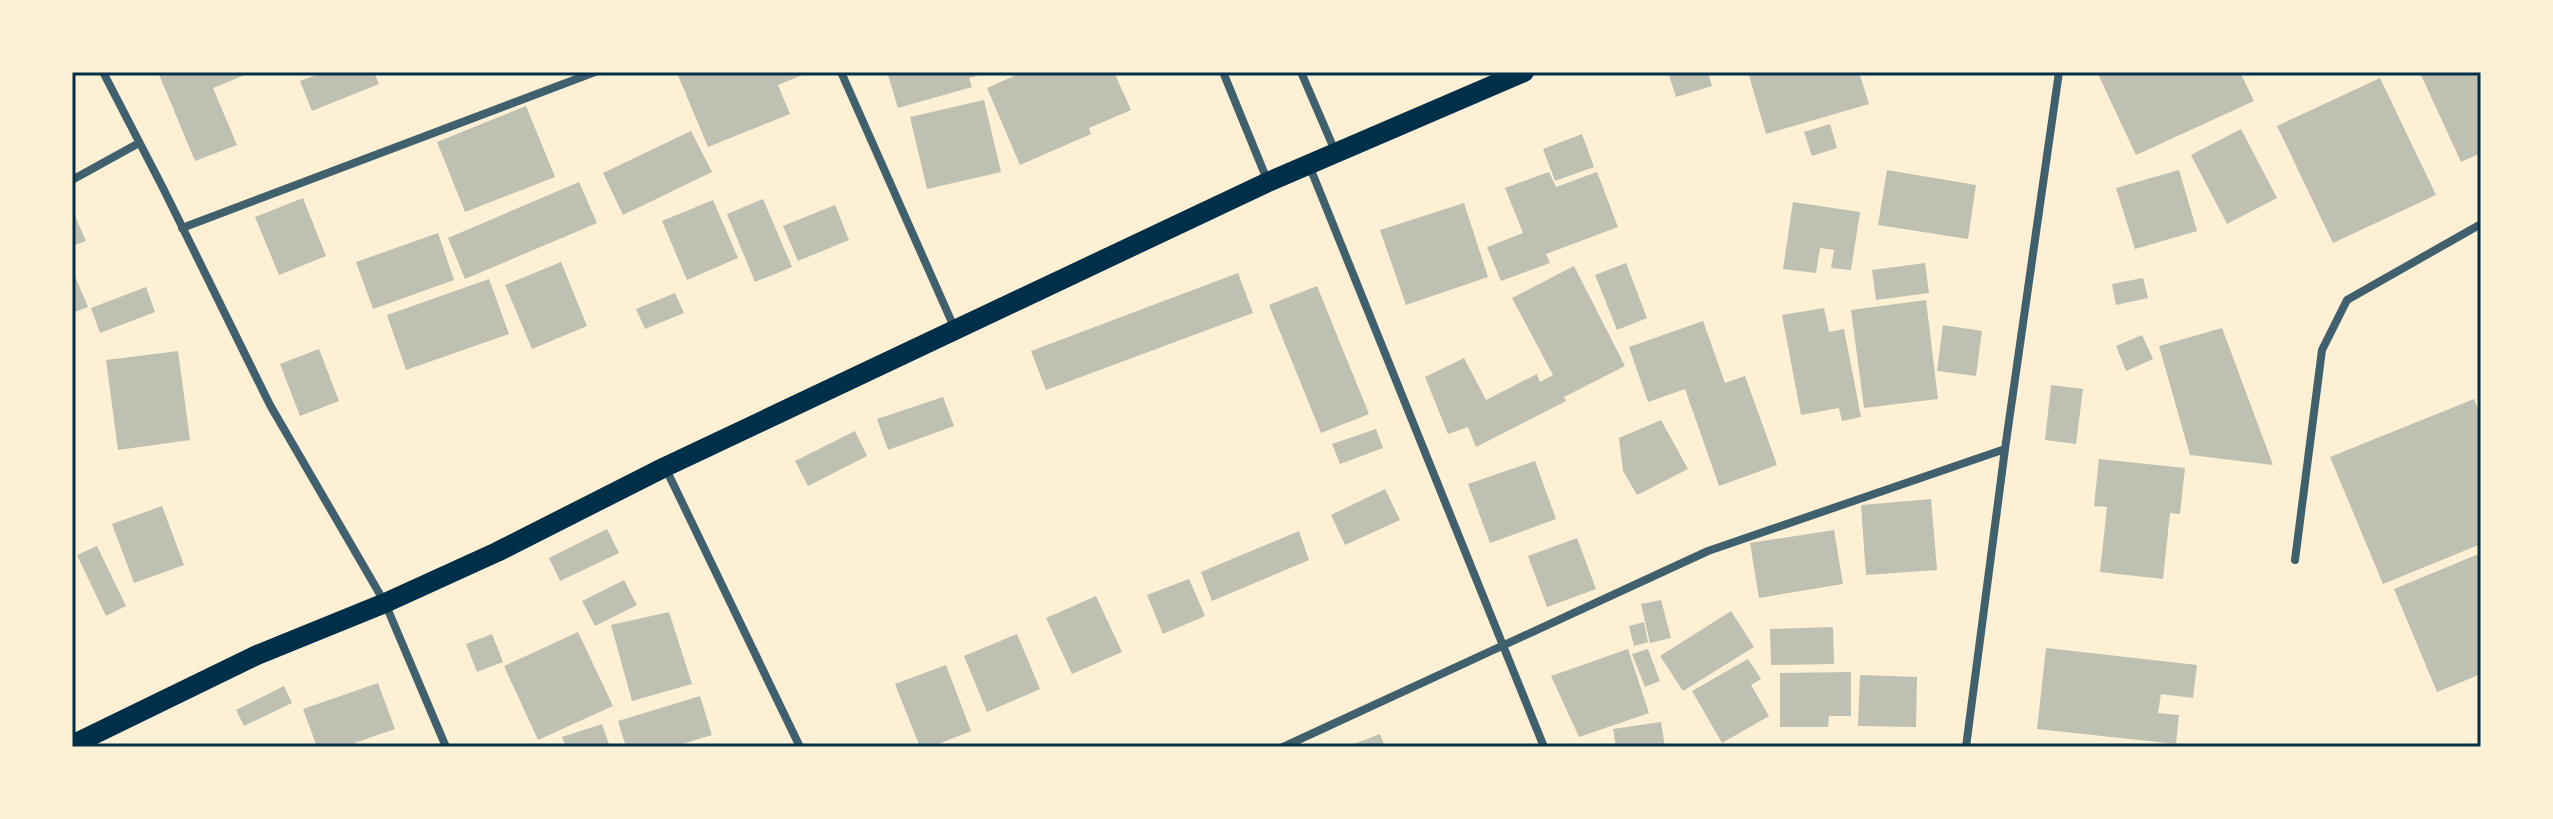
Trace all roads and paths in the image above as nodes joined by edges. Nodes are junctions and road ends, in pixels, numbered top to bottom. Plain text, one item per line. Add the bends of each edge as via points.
1 (103, 72) edge
2 (595, 72) edge
3 (841, 72) edge
4 (1223, 72) edge
5 (1301, 72) edge
6 (1524, 72) edge
7 (2059, 72) edge
8 (139, 143) junction
9 (1336, 152) junction
10 (1309, 165) junction
11 (72, 180) edge
12 (1268, 182) junction
13 (2481, 224) edge
14 (182, 228) junction
15 (955, 328) junction
16 (2005, 449) junction
17 (665, 467) junction
18 (2295, 560) dead end
19 (385, 603) junction
20 (1503, 644) junction
21 (72, 745) edge
22 (446, 747) edge
23 (800, 747) edge
24 (1283, 747) edge
25 (1544, 747) edge
26 (1966, 747) edge

1 - 8 street
2 - 14 street
3 - 15 street
4 - 12 street
5 - 9 street
6 - 9 main road
7 - 16 street
8 - 11 street
8 - 14 street
9 - 10 main road
10 - 12 main road
10 - 20 street
12 - 15 main road
13 - 18 street via 2347,300 2322,350
14 - 19 street via 270,405
15 - 17 main road
16 - 20 street via 1708,551
16 - 26 street
17 - 19 main road
17 - 23 street
19 - 21 main road via 257,655
19 - 22 street
20 - 24 street
20 - 25 street

